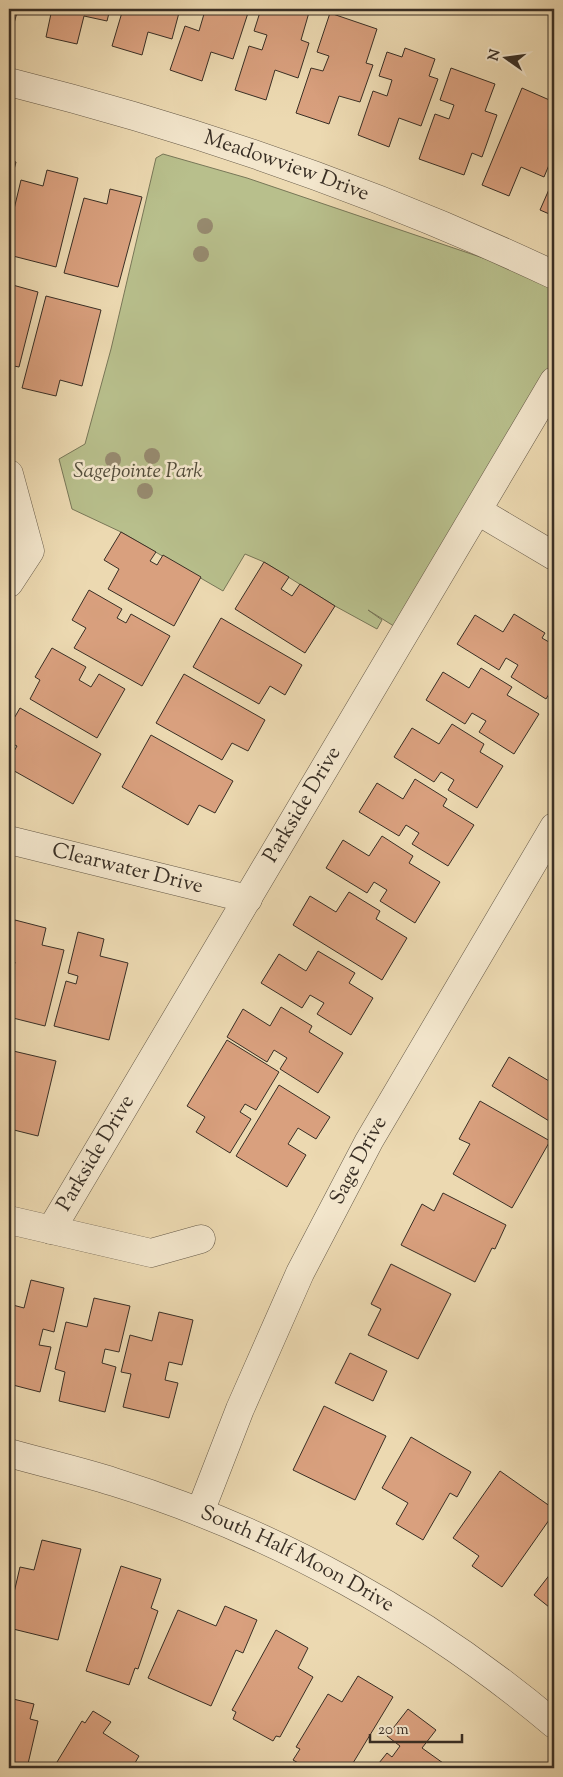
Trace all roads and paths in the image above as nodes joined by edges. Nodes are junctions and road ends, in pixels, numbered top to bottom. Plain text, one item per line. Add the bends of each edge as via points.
1 (9, 82) edge
2 (554, 275) edge
3 (554, 381) edge
4 (9, 474) edge
5 (478, 511) junction
6 (554, 556) edge
7 (9, 583) edge
8 (554, 827) edge
9 (9, 840) edge
10 (248, 899) junction
11 (9, 1220) edge
12 (51, 1230) junction
13 (201, 1238) dead end
14 (9, 1453) edge
15 (200, 1512) junction
16 (554, 1724) edge

1 - 2 street, Meadowview Drive via 221,142 367,195
3 - 5 street, Parkside Drive
4 - 7 street via 30,551
5 - 6 street
5 - 10 street, Parkside Drive
8 - 15 street, Sage Drive via 369,1141 300,1273 240,1409
9 - 10 street, Clearwater Drive
10 - 12 street, Parkside Drive
11 - 12 street
12 - 13 street via 151,1253
14 - 15 street, South Half Moon Drive via 114,1482
15 - 16 street, South Half Moon Drive via 286,1550 366,1591 442,1638

